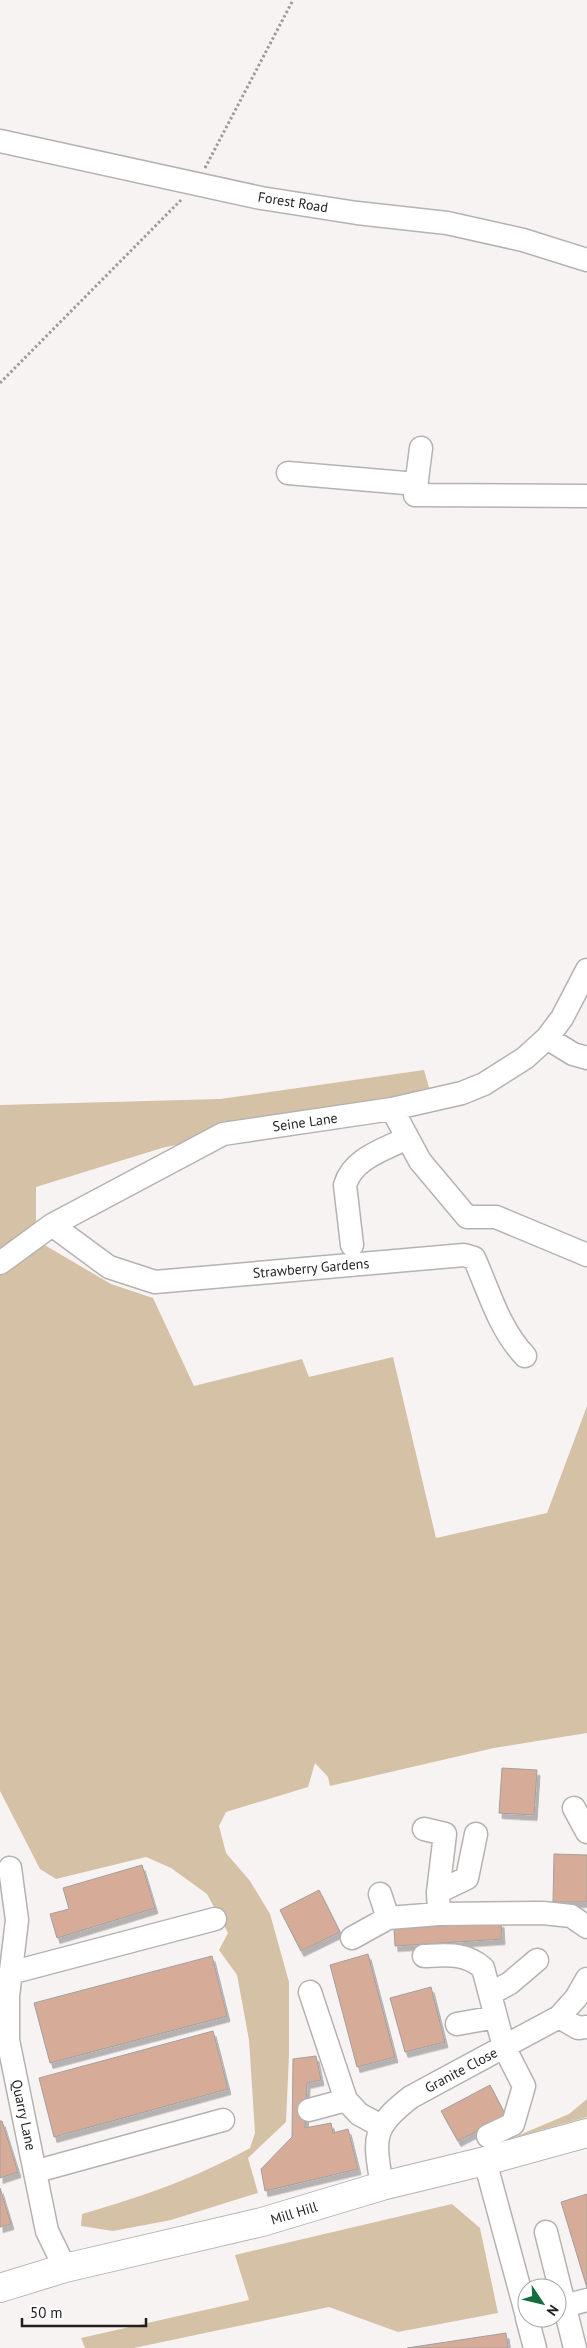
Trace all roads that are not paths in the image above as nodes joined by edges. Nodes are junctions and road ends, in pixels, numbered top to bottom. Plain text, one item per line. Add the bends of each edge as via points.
1 (0, 141) edge
2 (587, 260) edge
3 (421, 448) dead end
4 (288, 473) dead end
5 (417, 484) junction
6 (587, 496) edge
7 (587, 970) edge
8 (546, 1038) junction
9 (587, 1058) edge
10 (392, 1110) junction
11 (407, 1138) junction
12 (52, 1225) junction
13 (352, 1245) dead end
14 (587, 1255) edge
15 (0, 1263) edge
16 (525, 1356) dead end
17 (574, 1808) dead end
18 (424, 1829) dead end
19 (587, 1832) edge
20 (476, 1834) dead end
21 (10, 1868) dead end
22 (380, 1894) dead end
23 (438, 1903) junction
24 (388, 1918) junction
25 (215, 1919) dead end
26 (585, 1921) edge
27 (352, 1938) dead end
28 (424, 1956) dead end
29 (536, 1960) dead end
30 (10, 1973) junction
31 (586, 1982) edge
32 (310, 1992) dead end
33 (490, 1994) junction
34 (496, 2017) junction
35 (559, 2017) junction
36 (457, 2024) dead end
37 (587, 2026) edge
38 (504, 2047) junction
39 (8, 2076) edge
40 (346, 2100) junction
41 (309, 2110) dead end
42 (224, 2120) dead end
43 (381, 2126) junction
44 (587, 2133) edge
45 (487, 2148) junction
46 (37, 2171) junction
47 (382, 2186) junction
48 (546, 2232) dead end
49 (64, 2268) junction
50 (518, 2278) edge
51 (557, 2278) edge
52 (0, 2288) edge
53 (587, 2300) edge
54 (567, 2305) edge
55 (567, 2317) edge
56 (530, 2328) edge
57 (535, 2348) edge
58 (575, 2348) edge

1 - 2 street, Forest Road via 261,198 447,223 523,240
3 - 5 street
4 - 5 street
5 - 6 street via 415,495
7 - 8 street, Seine Lane via 562,1018
8 - 9 street via 573,1054
8 - 10 street, Seine Lane via 526,1058 484,1084 462,1093
10 - 11 street
10 - 12 street, Seine Lane via 223,1134
11 - 13 street via 354,1166 348,1175 345,1185
11 - 14 street via 420,1161 467,1217 496,1217
12 - 15 street, Seine Lane
12 - 16 street, Strawberry Gardens via 109,1267 155,1282 464,1255 474,1258 504,1328
17 - 19 street
18 - 23 street via 446,1834
20 - 23 street via 467,1878
21 - 30 street, Quarry Lane via 17,1920
22 - 24 street
23 - 24 street
23 - 26 street via 571,1916
24 - 27 street
25 - 30 street
28 - 33 street via 459,1955 474,1960 483,1968
29 - 33 street via 510,1983
30 - 39 street, Quarry Lane
31 - 35 street, Granite Close
32 - 40 street
33 - 34 street
34 - 36 street
34 - 38 street
35 - 37 street via 578,2028
35 - 38 street, Granite Close
38 - 43 street, Granite Close via 411,2097
38 - 45 street via 524,2086 512,2124
39 - 46 street, Quarry Lane
40 - 41 street
40 - 43 street via 360,2114
42 - 46 street
43 - 47 street via 376,2141
44 - 45 main road, Mill Hill
45 - 47 main road, Mill Hill
45 - 50 street
46 - 49 street, Quarry Lane via 47,2231
47 - 49 main road, Mill Hill via 262,2222
48 - 51 street
49 - 52 main road, Mill Hill
53 - 54 street
55 - 58 street
56 - 57 street

